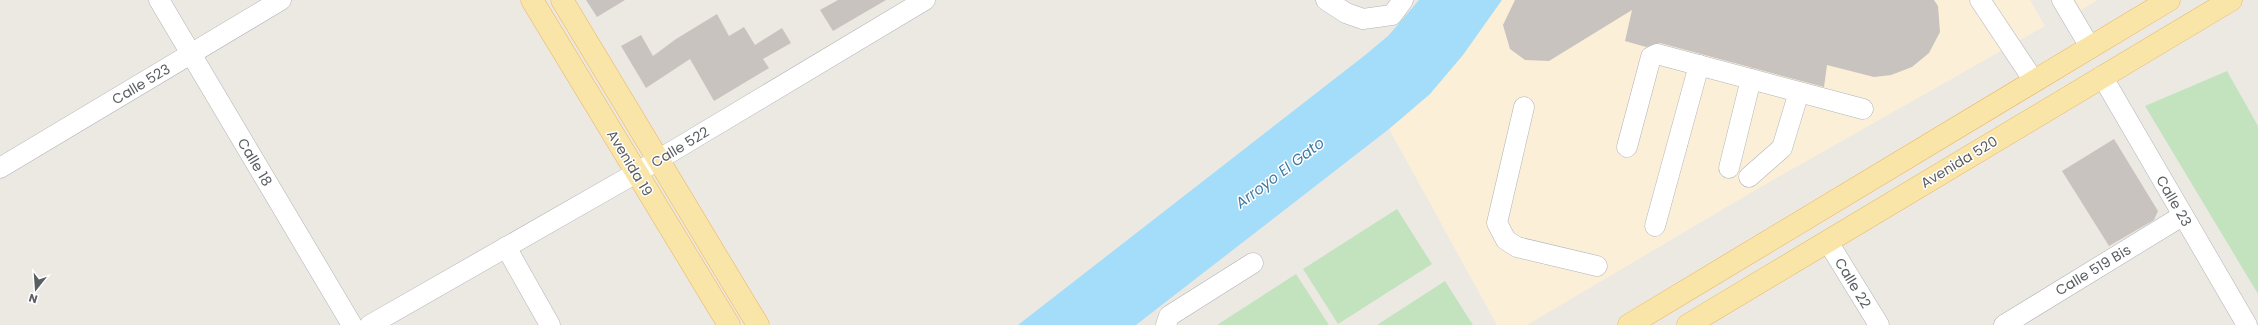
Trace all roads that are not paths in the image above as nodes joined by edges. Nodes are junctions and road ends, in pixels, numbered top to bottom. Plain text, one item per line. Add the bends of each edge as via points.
1 (159, 0) edge
2 (282, 0) edge
3 (532, 0) edge
4 (562, 0) edge
5 (925, 0) edge
6 (1326, 0) edge
7 (1403, 0) edge
8 (1980, 0) edge
9 (2062, 0) edge
10 (2169, 0) edge
11 (2231, 0) edge
12 (2090, 47) junction
13 (191, 54) junction
14 (1699, 65) junction
15 (2102, 76) junction
16 (1751, 79) junction
17 (2034, 81) junction
18 (1799, 92) junction
19 (1524, 107) dead end
20 (1863, 109) dead end
21 (1627, 147) dead end
22 (659, 159) junction
23 (0, 168) edge
24 (1729, 168) dead end
25 (636, 173) junction
26 (1749, 178) dead end
27 (2182, 216) junction
28 (1655, 226) dead end
29 (1828, 242) junction
30 (506, 247) junction
31 (1253, 263) dead end
32 (1597, 266) dead end
33 (352, 325) edge
34 (370, 325) edge
35 (550, 325) edge
36 (728, 325) edge
37 (758, 325) edge
38 (1166, 325) edge
39 (1629, 325) edge
40 (1688, 325) edge
41 (1878, 325) edge
42 (2004, 325) edge
43 (2247, 325) edge

1 - 13 street, Calle 18
2 - 13 street, Calle 523
3 - 25 main road, Avenida 19
4 - 22 main road, Avenida 19
5 - 22 street, Calle 522
6 - 7 street via 1346,13 1363,19 1392,15
8 - 17 street
9 - 12 street
10 - 12 main road
11 - 15 main road, Avenida 520
12 - 17 main road
13 - 23 street, Calle 523
13 - 33 street, Calle 18
14 - 16 street
14 - 21 street via 1657,54 1651,57
14 - 28 street
15 - 27 street, Calle 23
15 - 29 main road, Avenida 520
16 - 18 street
16 - 24 street
17 - 39 main road
18 - 20 street
18 - 26 street via 1782,148
19 - 32 street via 1497,223 1506,240 1517,247
22 - 25 street, Calle 522
22 - 37 main road, Avenida 19
25 - 30 street, Calle 522
25 - 36 main road, Avenida 19
27 - 42 street, Calle 519 Bis
27 - 43 street, Calle 23
29 - 40 main road, Avenida 520
29 - 41 street, Calle 22
30 - 34 street, Calle 522
30 - 35 street
31 - 38 street via 1170,316

